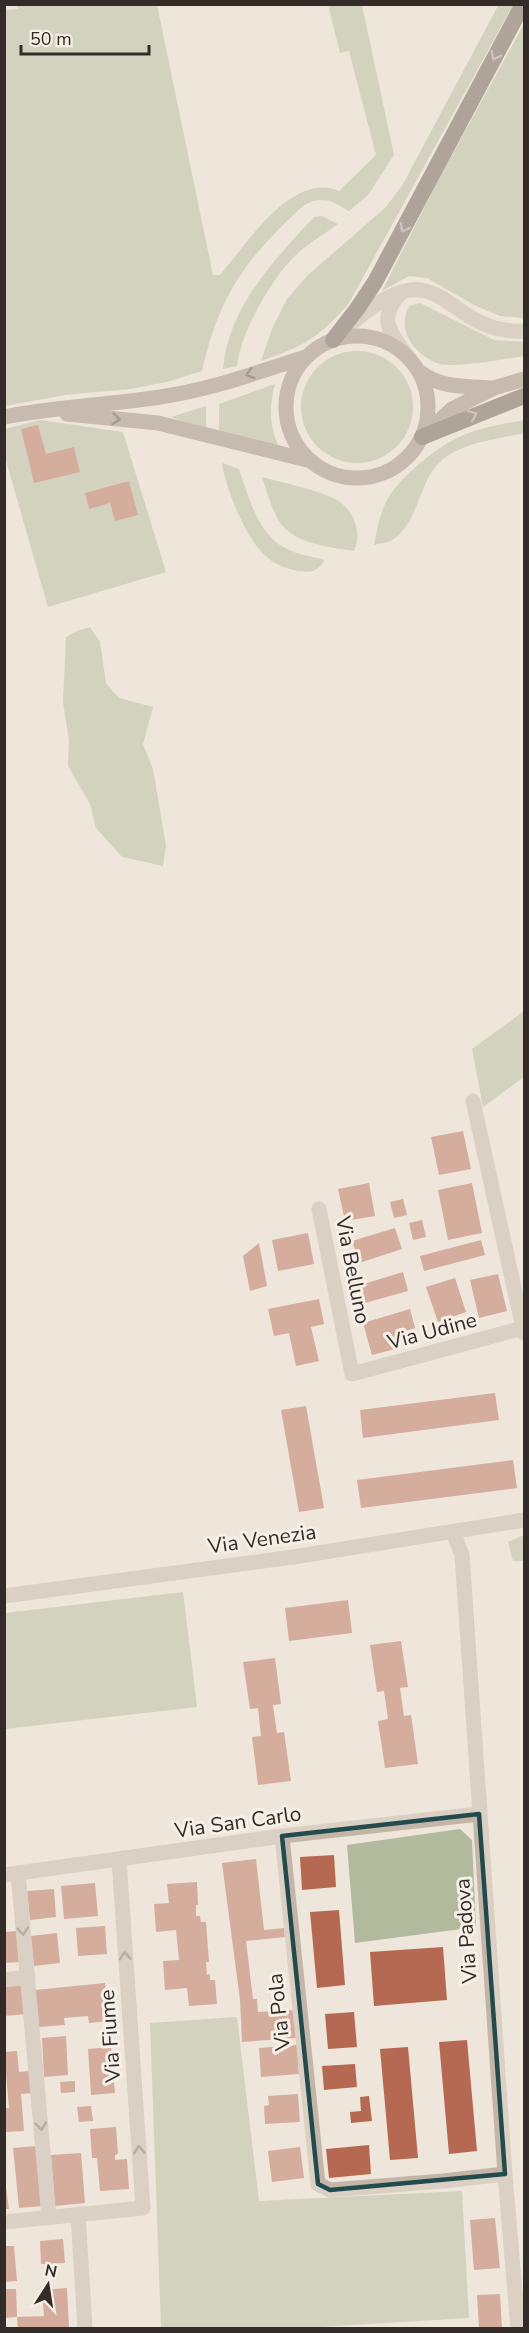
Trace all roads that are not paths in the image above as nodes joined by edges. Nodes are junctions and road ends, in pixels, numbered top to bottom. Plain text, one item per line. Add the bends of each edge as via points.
1 (523, 4) edge
2 (403, 291) junction
3 (525, 332) edge
4 (333, 340) junction
5 (306, 357) junction
6 (414, 366) junction
7 (524, 379) edge
8 (494, 388) junction
9 (525, 396) edge
10 (37, 411) junction
11 (4, 417) edge
12 (422, 436) junction
13 (311, 461) junction
14 (473, 1101) dead end
15 (319, 1209) dead end
16 (524, 1330) edge
17 (352, 1374) joint
18 (525, 1520) edge
19 (453, 1532) junction
20 (4, 1596) edge
21 (479, 1814) junction
22 (282, 1836) junction
23 (119, 1860) junction
24 (11, 1874) edge
25 (28, 1977) junction
26 (4, 1980) edge
27 (504, 2174) junction
28 (78, 2215) junction
29 (49, 2218) junction
30 (4, 2222) edge
31 (85, 2328) edge
32 (519, 2328) edge

1 -> 4 highway via 375,282
2 - 3 street via 422,289 478,322 509,332
2 - 4 street via 366,310
2 - 6 street via 389,308 388,327
4 - 5 main road
4 - 6 main road via 357,336 381,340
5 -> 10 main road via 211,387 161,397
5 - 13 main road via 289,384 286,416 292,436
6 - 8 main road via 433,382
6 - 12 main road via 427,396
7 - 8 main road
8 - 12 main road via 452,409
12 -> 9 highway
10 - 11 main road
10 -> 13 main road via 158,423
12 - 13 main road via 400,464 378,475 343,477
14 - 16 street
15 - 17 street, Via Belluno
16 - 17 street, Via Udine
18 - 19 street, Via Venezia
19 - 20 street, Via Venezia
19 - 21 street, Via Padova via 462,1555
21 - 22 street, Via San Carlo
21 - 27 street, Via Padova
22 - 23 street, Via San Carlo
22 - 27 street, Via Pola via 318,2184 330,2190
23 - 24 street, Via San Carlo
28 -> 23 street, Via Fiume via 143,2208
24 -> 25 street
25 - 26 street
25 -> 29 street
27 - 32 street, Via Padova
28 - 29 street
28 - 31 street
29 - 30 street

